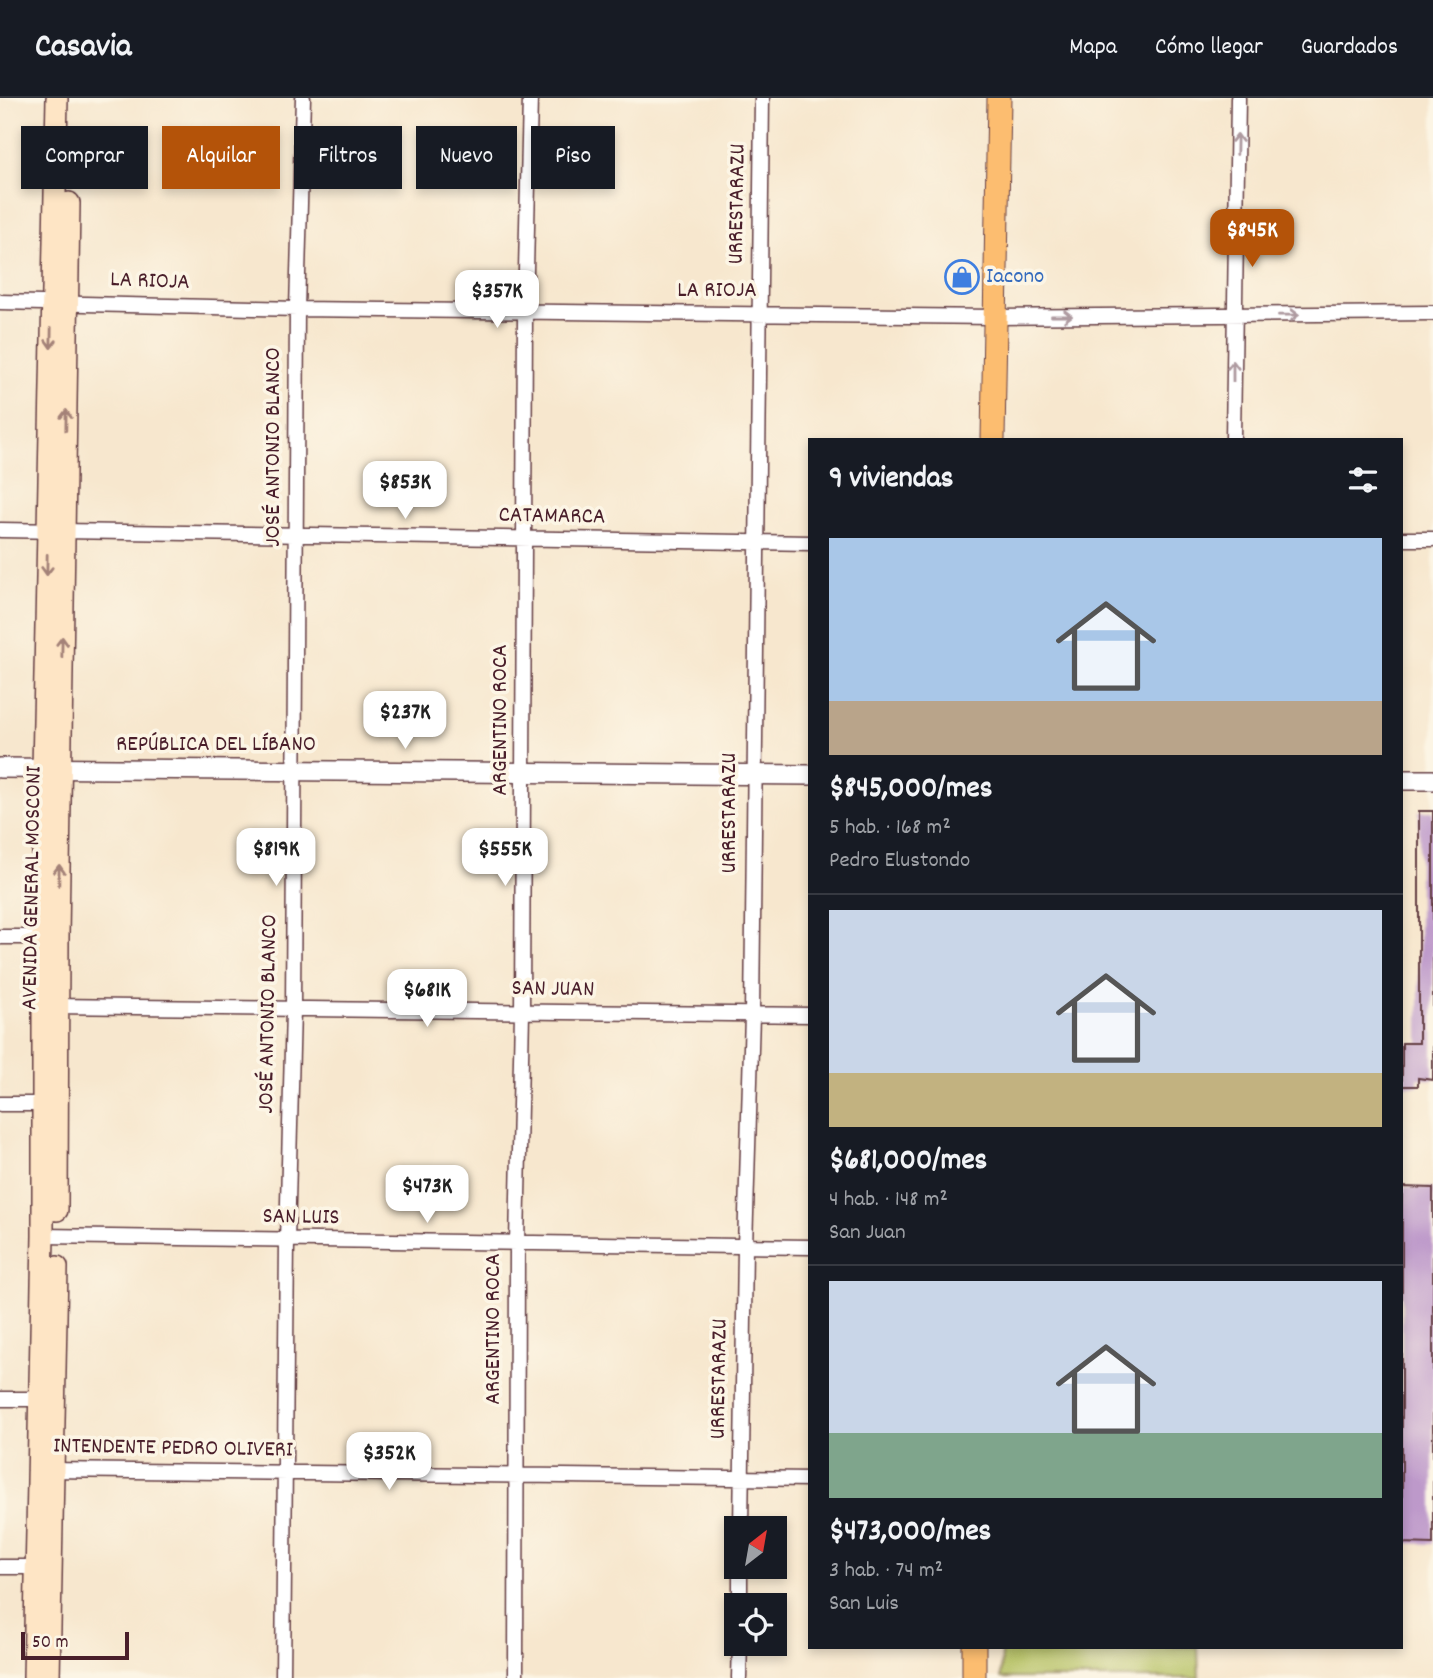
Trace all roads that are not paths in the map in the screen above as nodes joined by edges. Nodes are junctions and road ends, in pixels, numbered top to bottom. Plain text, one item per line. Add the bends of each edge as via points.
1 (57, 98) edge
2 (70, 98) edge
3 (303, 98) edge
4 (530, 98) edge
5 (762, 98) edge
6 (999, 98) edge
7 (1238, 98) edge
8 (0, 302) edge
9 (60, 302) junction
10 (297, 309) junction
11 (525, 313) junction
12 (1433, 313) edge
13 (760, 314) junction
14 (1234, 315) junction
15 (994, 317) junction
16 (993, 438) edge
17 (1233, 438) edge
18 (0, 530) edge
19 (56, 531) junction
20 (296, 536) junction
21 (1403, 539) edge
22 (1433, 539) edge
23 (524, 540) junction
24 (756, 543) junction
25 (808, 543) edge
26 (0, 768) edge
27 (51, 769) junction
28 (295, 769) junction
29 (524, 773) junction
30 (753, 775) junction
31 (808, 775) edge
32 (1403, 780) edge
33 (1433, 780) edge
34 (0, 937) edge
35 (50, 937) junction
36 (50, 1006) junction
37 (293, 1010) junction
38 (522, 1013) junction
39 (752, 1015) junction
40 (808, 1015) edge
41 (0, 1104) edge
42 (50, 1104) junction
43 (50, 1236) junction
44 (287, 1241) junction
45 (517, 1243) junction
46 (745, 1247) junction
47 (808, 1247) edge
48 (0, 1399) edge
49 (47, 1399) junction
50 (46, 1470) junction
51 (284, 1473) junction
52 (515, 1476) junction
53 (741, 1478) junction
54 (808, 1479) edge
55 (741, 1516) edge
56 (0, 1567) edge
57 (44, 1567) junction
58 (974, 1649) edge
59 (740, 1656) edge
60 (34, 1678) edge
61 (49, 1678) edge
62 (283, 1678) edge
63 (516, 1678) edge
64 (739, 1678) edge
65 (974, 1678) edge

1 - 9 main road, AVENIDA GENERAL MOSCONI
2 - 9 main road, AVENIDA GENERAL MOSCONI
3 - 10 street, JOSÉ ANTONIO BLANCO
4 - 11 street, ARGENTINO ROCA
5 - 13 street, URRESTARAZU
6 - 15 main road
14 -> 7 street
8 - 9 street, LA RIOJA
9 - 10 street, LA RIOJA
9 - 19 main road, AVENIDA GENERAL MOSCONI
10 - 11 street, LA RIOJA
10 - 20 street, JOSÉ ANTONIO BLANCO
11 - 13 street, LA RIOJA
11 - 23 street, ARGENTINO ROCA
14 -> 12 street, LA RIOJA
13 - 15 street, LA RIOJA
13 - 24 street, URRESTARAZU
15 -> 14 street, LA RIOJA
17 -> 14 street
15 - 16 main road
18 - 19 street, CATAMARCA
19 - 20 street, CATAMARCA
19 - 27 main road, AVENIDA GENERAL MOSCONI
20 - 23 street, CATAMARCA
20 - 28 street, JOSÉ ANTONIO BLANCO
21 - 22 street
23 - 24 street, CATAMARCA
23 - 29 street, ARGENTINO ROCA
24 - 25 street, CATAMARCA
24 - 30 street, URRESTARAZU
26 - 27 street, REPÚBLICA DEL LÍBANO
27 - 28 street, REPÚBLICA DEL LÍBANO
27 - 35 main road, AVENIDA GENERAL MOSCONI
28 - 29 street, REPÚBLICA DEL LÍBANO
28 - 37 street, JOSÉ ANTONIO BLANCO
29 - 30 street, REPÚBLICA DEL LÍBANO
29 - 38 street, ARGENTINO ROCA
30 - 31 street, REPÚBLICA DEL LÍBANO
30 - 39 street, URRESTARAZU
32 - 33 street
34 - 35 street
35 - 36 main road, AVENIDA GENERAL MOSCONI
36 - 37 street, SAN JUAN
36 - 42 main road, AVENIDA GENERAL MOSCONI
37 - 38 street, SAN JUAN
37 - 44 street, JOSÉ ANTONIO BLANCO
38 - 39 street, SAN JUAN
38 - 45 street, ARGENTINO ROCA
39 - 40 street, SAN JUAN
39 - 46 street, URRESTARAZU
41 - 42 street
42 - 43 main road, AVENIDA GENERAL MOSCONI
43 - 44 street, SAN LUIS
43 - 49 main road, AVENIDA GENERAL MOSCONI
44 - 45 street, SAN LUIS
44 - 51 street, JOSÉ ANTONIO BLANCO
45 - 46 street, SAN LUIS
45 - 52 street, ARGENTINO ROCA
46 - 47 street, SAN LUIS
46 - 53 street, URRESTARAZU
48 - 49 street
49 - 50 main road, AVENIDA GENERAL MOSCONI
50 - 51 street, INTENDENTE PEDRO OLIVERI
50 - 57 main road, AVENIDA GENERAL MOSCONI
51 - 52 street, INTENDENTE PEDRO OLIVERI
51 - 62 street, JOSÉ ANTONIO BLANCO
52 - 53 street, INTENDENTE PEDRO OLIVERI
52 - 63 street, ARGENTINO ROCA
53 - 54 street, INTENDENTE PEDRO OLIVERI
53 - 55 street, URRESTARAZU
56 - 57 street
57 - 60 main road, AVENIDA GENERAL MOSCONI
57 - 61 main road, AVENIDA GENERAL MOSCONI
58 - 65 main road
59 - 64 street

